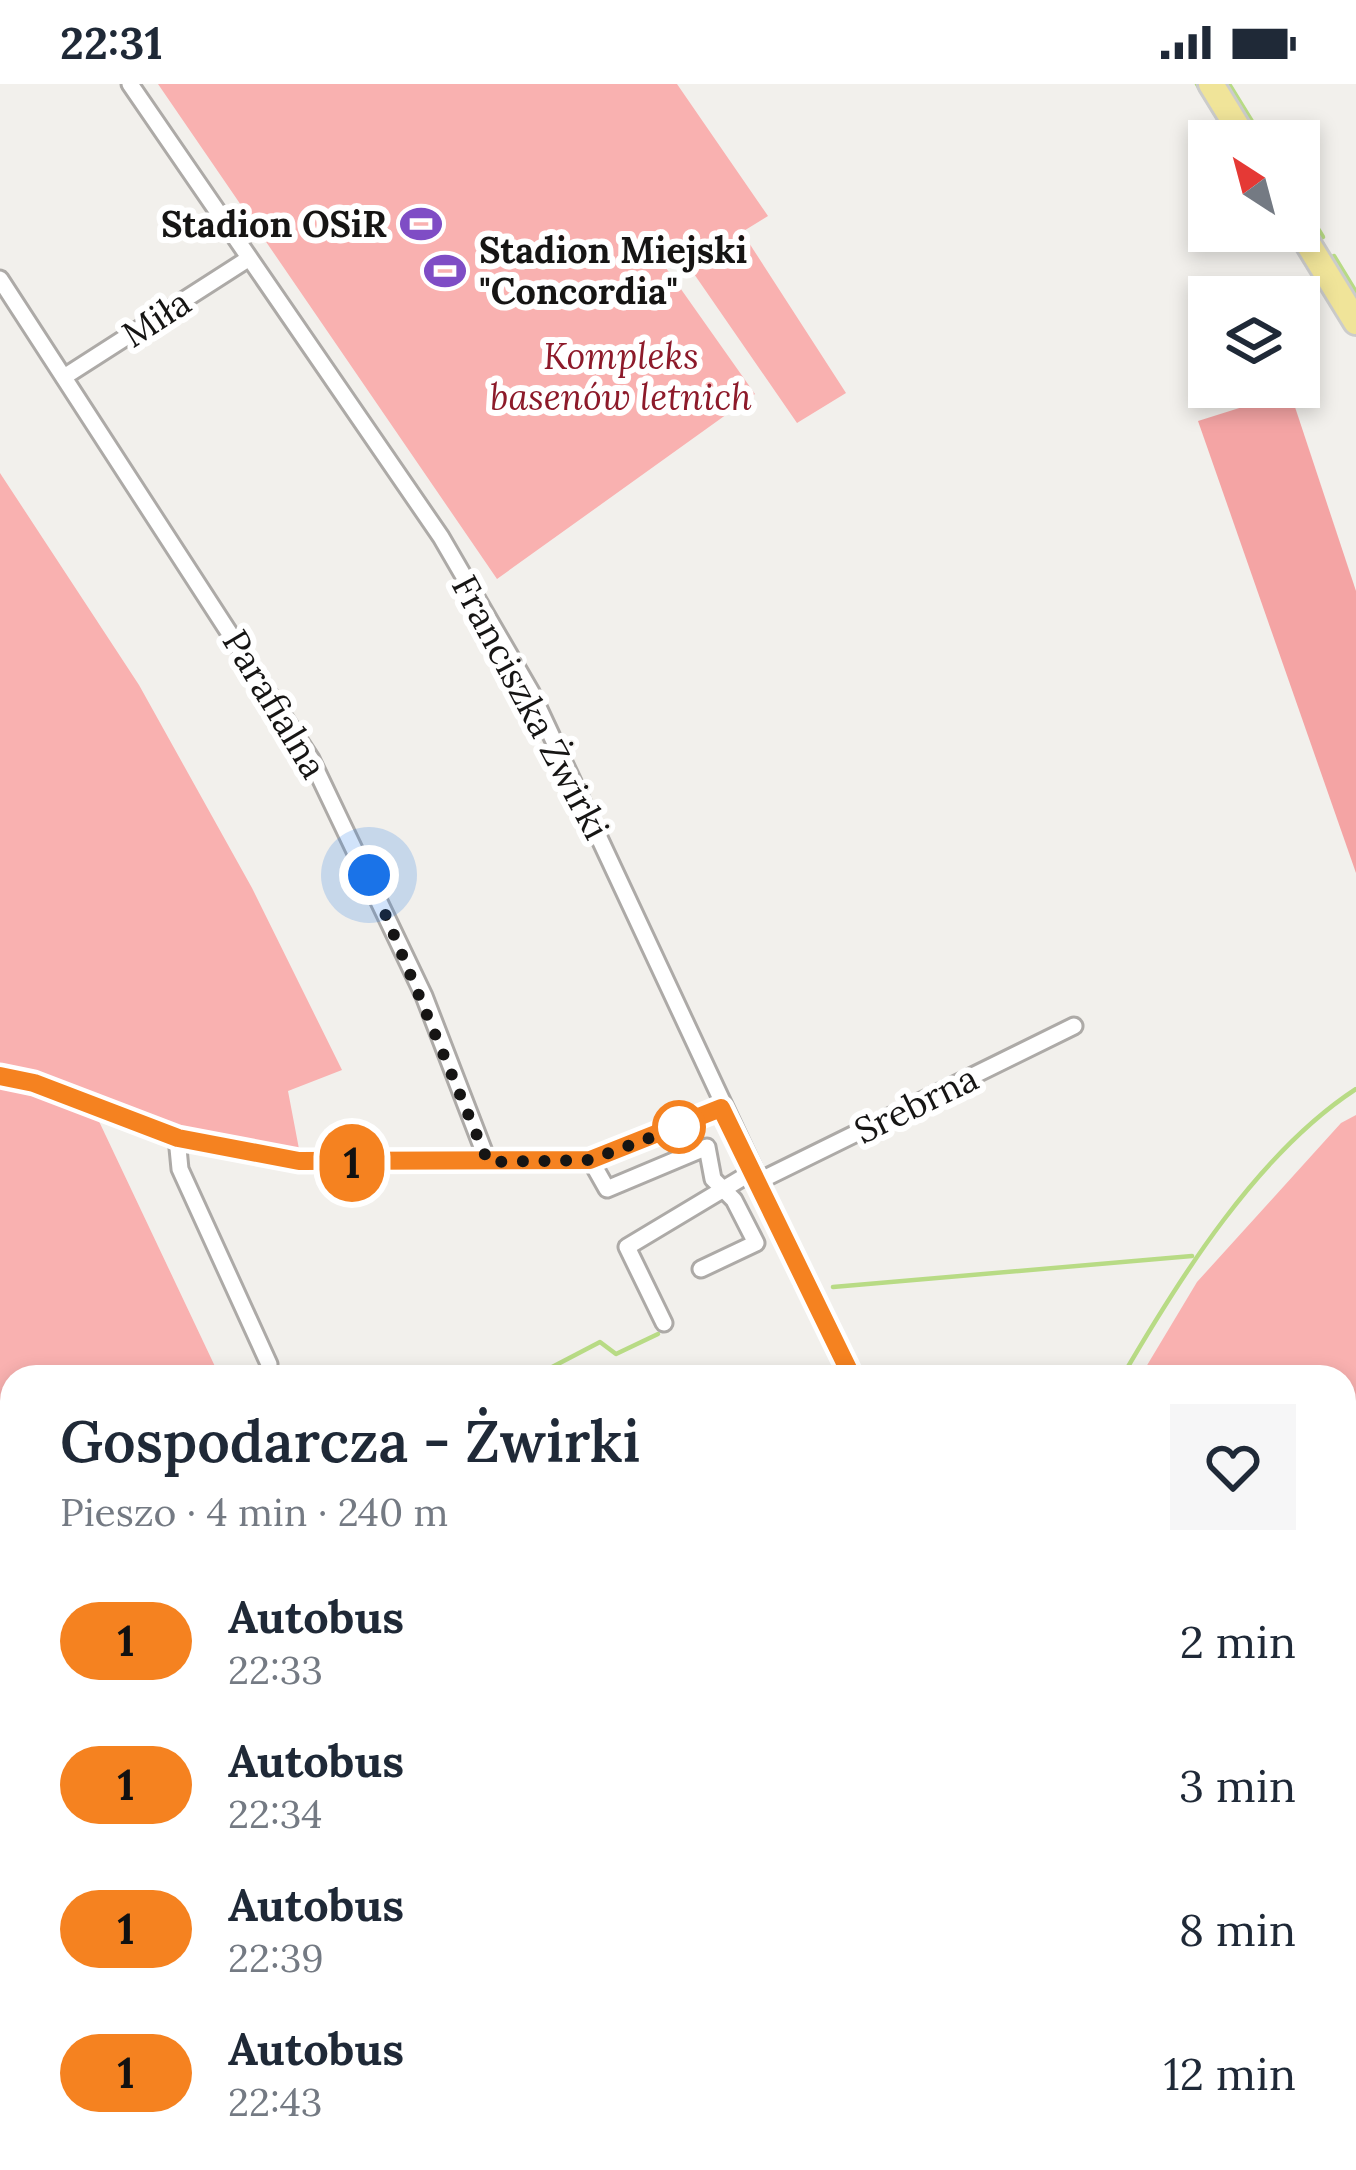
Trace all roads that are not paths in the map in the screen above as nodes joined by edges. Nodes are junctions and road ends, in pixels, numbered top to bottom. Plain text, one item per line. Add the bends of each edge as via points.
1 (130, 84) edge
2 (1211, 84) edge
3 (1233, 120) edge
4 (1313, 252) edge
5 (248, 259) junction
6 (0, 279) edge
7 (1356, 322) edge
8 (64, 376) junction
9 (1074, 1026) dead end
10 (0, 1076) edge
11 (721, 1108) junction
12 (178, 1138) junction
13 (590, 1160) junction
14 (488, 1162) junction
15 (754, 1177) junction
16 (724, 1191) junction
17 (701, 1269) dead end
18 (664, 1323) dead end
19 (269, 1364) dead end
20 (845, 1365) edge

1 - 5 street, Franciszka Żwirki
2 - 3 main road
4 - 7 main road
5 - 8 street, Miła
5 - 11 street, Franciszka Żwirki via 430,521 500,638 582,796
6 - 8 street, Parafialna
8 - 14 street, Parafialna via 311,759 424,996
9 - 15 street, Srebrna
10 - 12 street
11 - 13 street
11 - 15 street, Franciszka Żwirki
12 - 14 street via 299,1161
12 - 19 street via 180,1169
13 - 14 street
13 - 16 street via 607,1189 705,1146
15 - 16 street, Srebrna
15 - 20 street, Franciszka Żwirki
16 - 17 street via 756,1243
16 - 18 street, Srebrna via 627,1247

